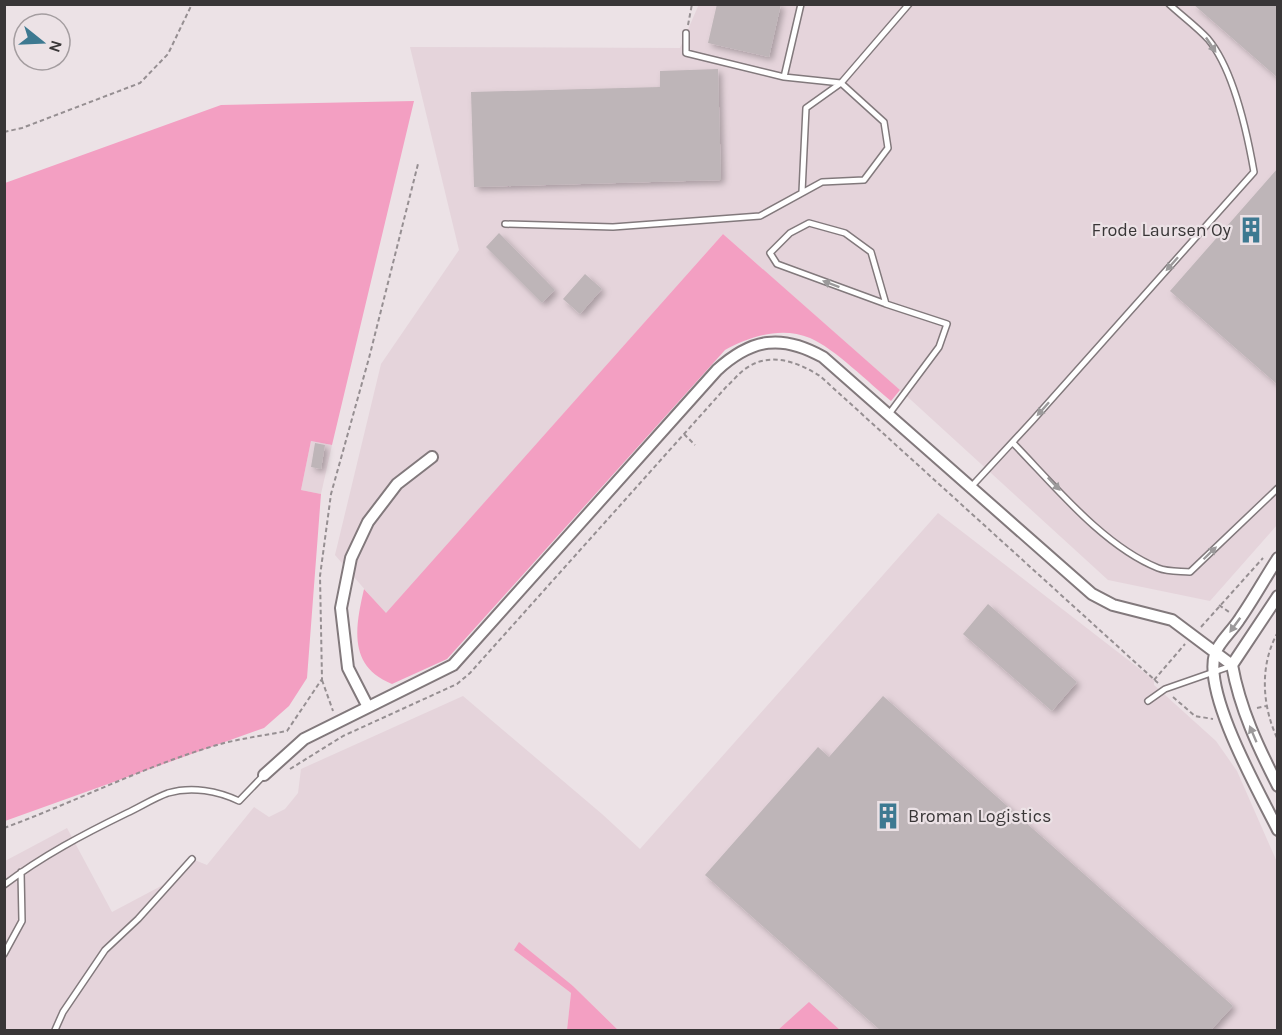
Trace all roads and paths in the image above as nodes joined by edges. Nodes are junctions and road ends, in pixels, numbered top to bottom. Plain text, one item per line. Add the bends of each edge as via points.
1 (192, 4) edge
2 (692, 4) edge
3 (801, 4) edge
4 (909, 4) edge
5 (1169, 4) edge
6 (687, 33) joint
7 (784, 77) junction
8 (841, 83) junction
9 (4, 132) edge
10 (418, 164) dead end
11 (802, 192) junction
12 (505, 224) dead end
13 (886, 304) junction
14 (888, 415) junction
15 (684, 434) junction
16 (1013, 442) junction
17 (695, 445) dead end
18 (432, 457) dead end
19 (969, 488) junction
20 (1278, 488) edge
21 (1263, 558) dead end
22 (1278, 558) edge
23 (1278, 596) edge
24 (1278, 632) edge
25 (1193, 636) junction
26 (1215, 653) junction
27 (1232, 665) junction
28 (1213, 672) junction
29 (322, 679) junction
30 (1154, 680) junction
31 (1165, 689) junction
32 (1148, 701) dead end
33 (1266, 706) junction
34 (368, 707) junction
35 (1243, 712) junction
36 (1224, 717) junction
37 (336, 722) junction
38 (344, 736) junction
39 (1278, 740) edge
40 (289, 769) dead end
41 (264, 775) joint
42 (1278, 786) edge
43 (4, 828) edge
44 (1278, 830) edge
45 (192, 859) dead end
46 (21, 872) junction
47 (4, 885) edge
48 (4, 954) edge
49 (55, 1030) edge

1 - 9 path via 168,54 140,83
2 - 6 path
3 - 7 lane
4 - 8 lane
5 -> 16 lane via 1208,40 1224,67 1248,139 1254,172
6 - 7 lane via 686,53
7 - 8 lane
8 - 11 lane via 806,108
8 - 11 lane via 884,122 888,148 864,180 822,182
10 - 29 path via 331,494 320,576
11 - 12 lane via 760,216 613,226
13 -> 13 lane via 777,264 770,253 809,223 845,233 871,252
13 - 14 lane via 947,324 939,347
14 - 19 street
14 - 34 street via 824,357 806,347 767,342 747,347 717,370 453,665
15 - 17 path
15 - 30 path via 745,369 762,361 783,359 802,364 820,376
15 - 38 path via 470,674 457,684
16 - 19 lane
16 -> 20 lane via 1079,511 1124,550 1160,569 1190,572
18 - 34 street via 397,484 368,522 351,558 341,608 348,668
19 - 25 street via 1092,594 1119,607 1172,620
21 - 25 path
22 -> 26 street
23 - 27 street
24 - 33 path via 1267,664
25 - 26 street
25 - 30 path
26 - 27 street
26 - 28 street
27 - 28 lane
27 - 35 street
28 - 31 lane
28 - 36 street
29 - 37 path
29 - 43 path via 287,731 225,743 174,760
30 - 31 path
31 - 32 lane
31 - 36 path via 1195,716 1210,720
33 - 35 path
33 - 39 path
34 - 37 street
42 -> 35 street
36 - 44 street
37 - 38 path
37 - 41 street via 304,739
38 - 40 path
41 - 46 lane via 239,801 220,792 169,793 74,839
45 - 49 lane via 105,950
46 - 47 lane
46 - 48 lane via 22,921

